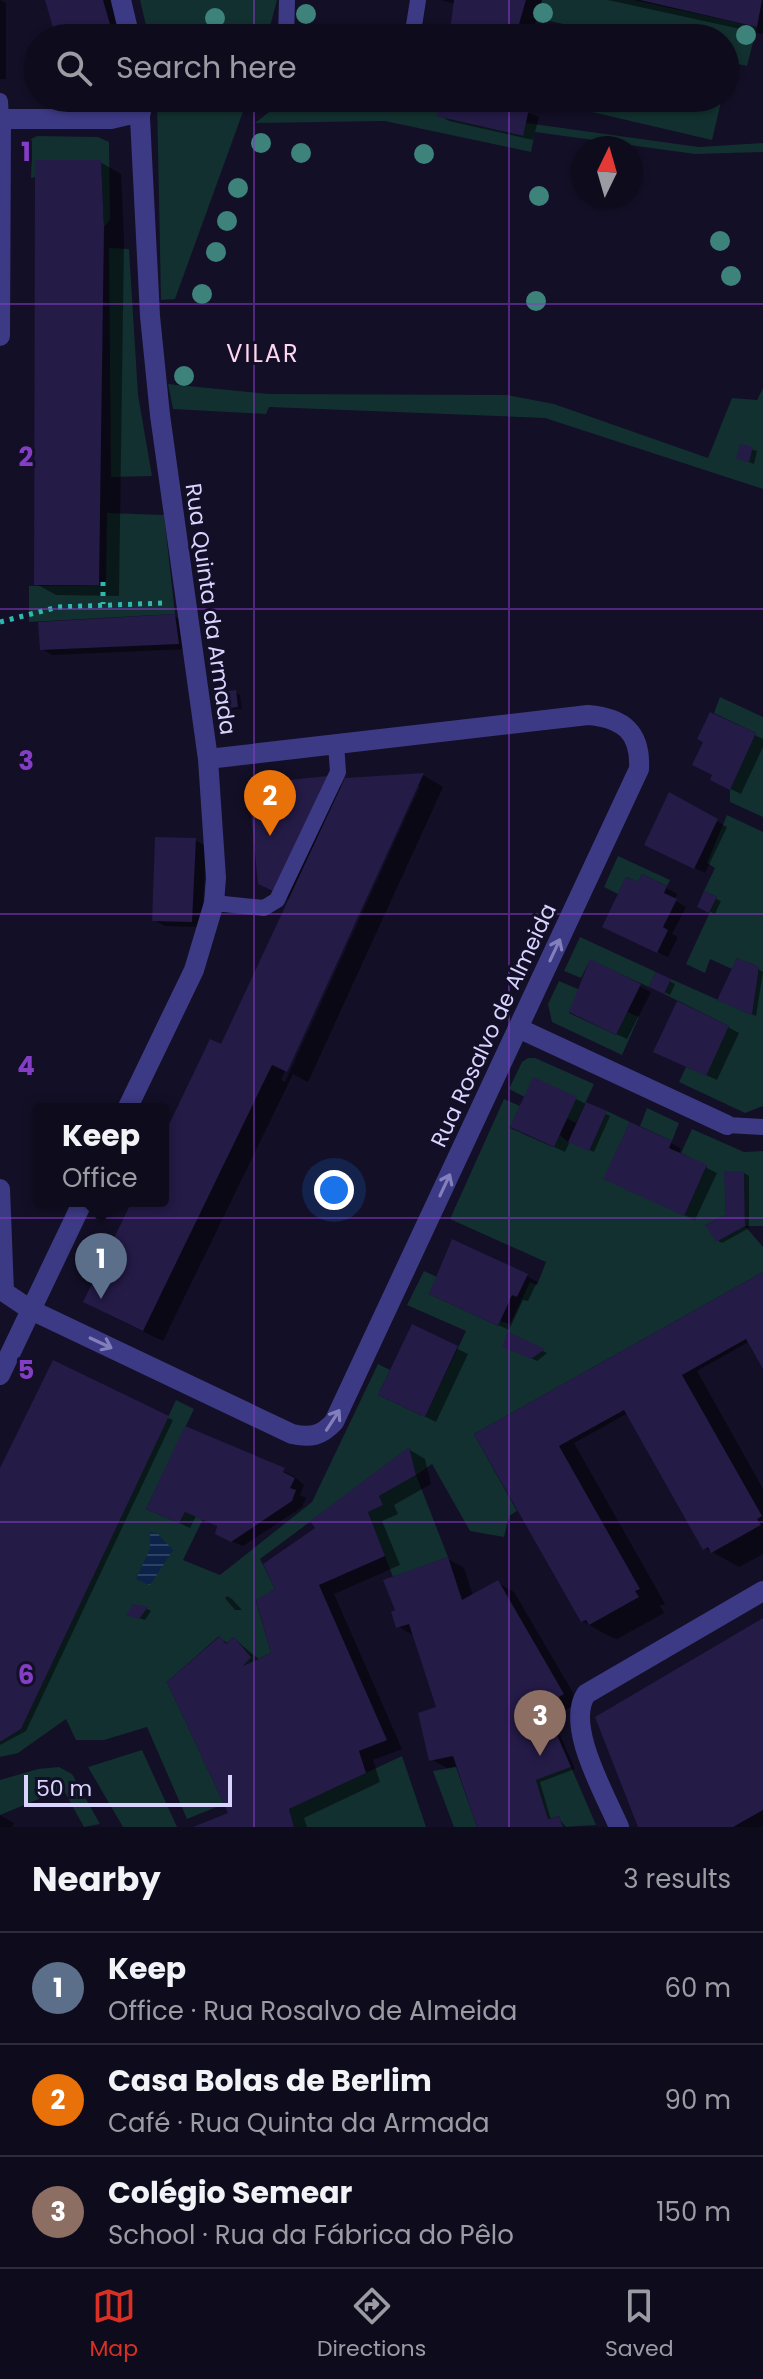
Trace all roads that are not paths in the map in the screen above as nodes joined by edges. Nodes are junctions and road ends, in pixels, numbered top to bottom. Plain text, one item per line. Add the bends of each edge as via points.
1 (121, 0) edge
2 (287, 0) edge
3 (418, 0) edge
4 (127, 24) edge
5 (286, 24) edge
6 (414, 24) edge
7 (126, 112) edge
8 (140, 112) edge
9 (0, 113) edge
10 (0, 336) edge
11 (336, 744) junction
12 (208, 759) junction
13 (214, 903) junction
14 (518, 1028) junction
15 (130, 1103) edge
16 (727, 1125) joint
17 (763, 1127) edge
18 (0, 1189) edge
19 (80, 1207) edge
20 (31, 1310) junction
21 (0, 1375) edge
22 (763, 1591) edge
23 (619, 1827) edge

1 - 4 street
2 - 5 lane
3 - 6 lane
7 - 9 street via 111,119
8 - 12 street, Rua Quinta da Armada via 150,316
9 - 10 street
11 - 12 street, Rua Rosalvo de Almeida
11 - 13 lane via 338,772 277,900 264,908
14 -> 11 street, Rua Rosalvo de Almeida via 639,769 635,736 622,722 588,715
12 - 13 street, Rua Quinta da Armada
13 - 15 street, Rua Quinta da Armada via 194,970
14 - 16 street
20 -> 14 street, Rua Rosalvo de Almeida via 292,1434 316,1436 326,1431
16 - 17 lane
18 - 20 street via 4,1292
19 - 20 street
20 - 21 street
22 - 23 street via 586,1694 579,1704 579,1727

